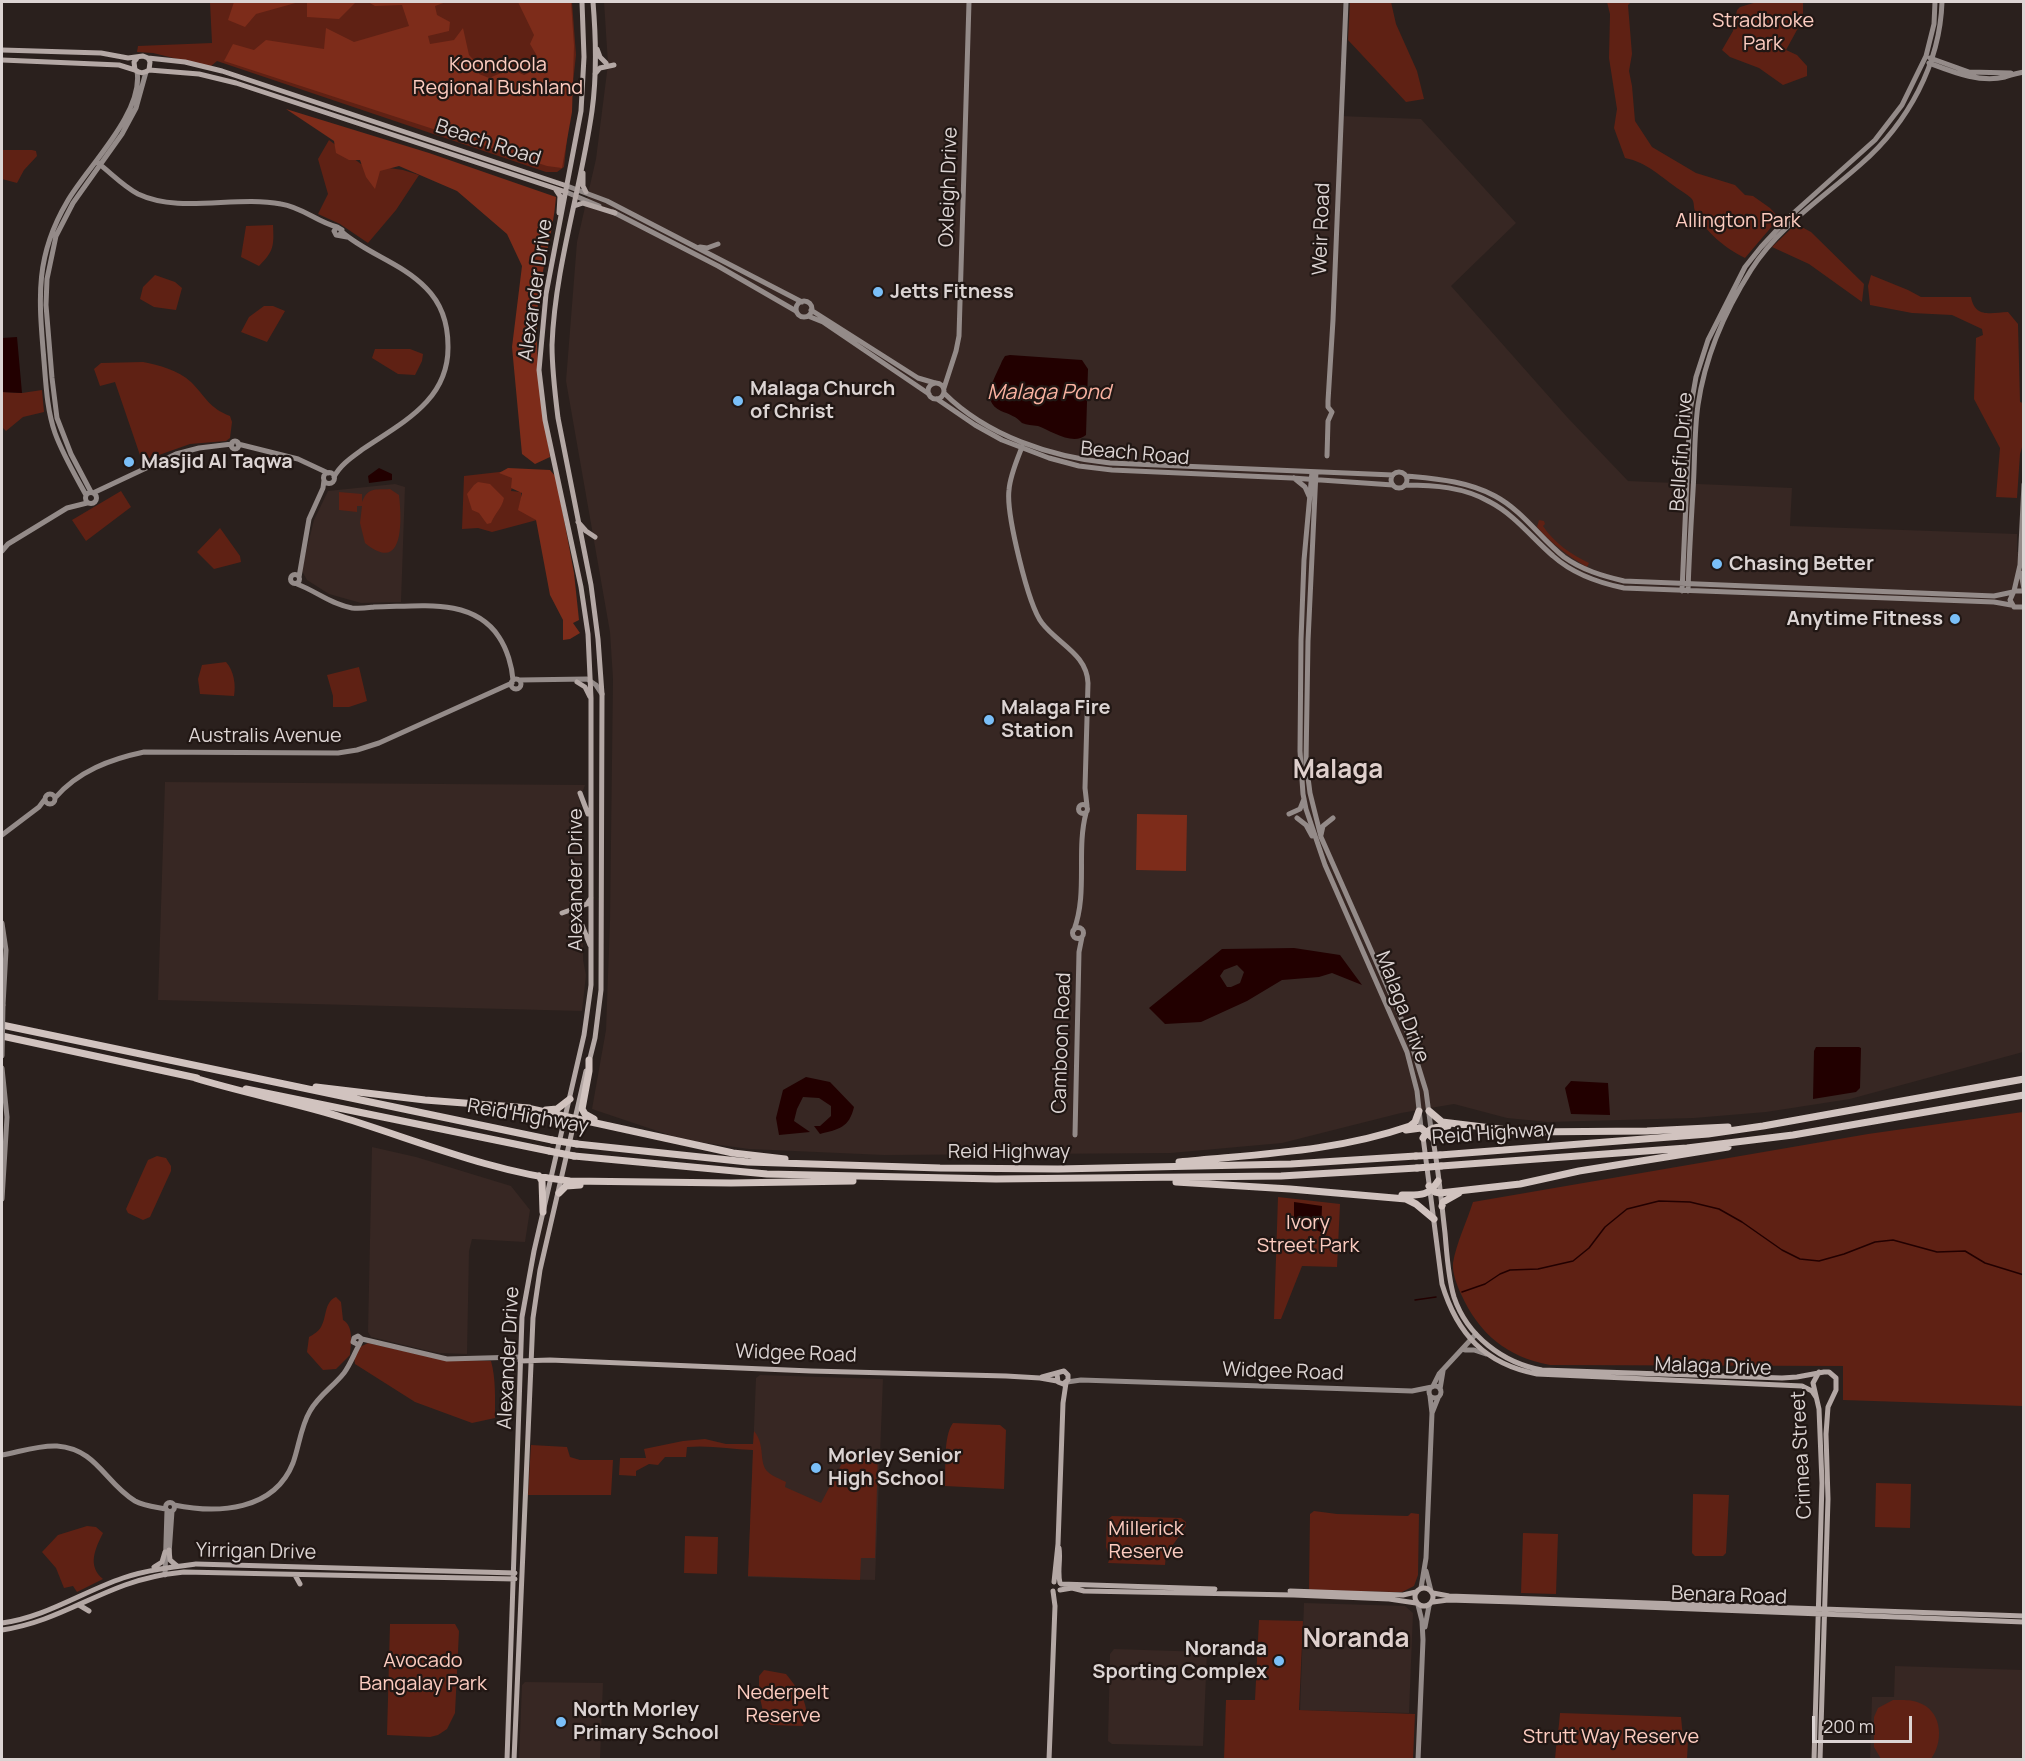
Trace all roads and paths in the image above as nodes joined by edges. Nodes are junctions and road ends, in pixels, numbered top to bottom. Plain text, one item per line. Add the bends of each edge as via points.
1 (582, 2) edge
2 (594, 2) edge
3 (969, 2) edge
4 (1346, 2) edge
5 (1935, 2) edge
6 (1941, 2) edge
7 (595, 41) junction
8 (2, 50) edge
9 (138, 57) junction
10 (148, 58) junction
11 (1924, 58) junction
12 (2, 60) edge
13 (1931, 62) junction
14 (606, 63) dead end
15 (614, 65) dead end
16 (136, 70) junction
17 (148, 71) junction
18 (2024, 72) edge
19 (595, 74) junction
20 (139, 102) junction
21 (125, 117) junction
22 (585, 148) junction
23 (97, 165) junction
24 (526, 171) junction
25 (569, 174) junction
26 (555, 189) junction
27 (567, 189) junction
28 (576, 192) junction
29 (586, 192) junction
30 (573, 207) junction
31 (615, 213) junction
32 (638, 217) junction
33 (651, 232) junction
34 (557, 238) junction
35 (687, 243) junction
36 (718, 244) dead end
37 (802, 302) junction
38 (796, 311) junction
39 (810, 313) junction
40 (948, 372) junction
41 (936, 383) junction
42 (944, 391) junction
43 (929, 394) junction
44 (937, 399) junction
45 (1023, 445) junction
46 (1327, 456) dead end
47 (1314, 472) junction
48 (1394, 475) junction
49 (328, 476) junction
50 (1406, 476) junction
51 (1292, 478) junction
52 (1314, 479) junction
53 (1333, 480) junction
54 (2024, 484) edge
55 (1393, 485) junction
56 (1405, 485) junction
57 (323, 488) junction
58 (1316, 488) junction
59 (90, 497) junction
60 (1310, 500) junction
61 (577, 521) junction
62 (1528, 526) junction
63 (595, 537) dead end
64 (5, 545) edge
65 (2, 550) edge
66 (2020, 565) junction
67 (1689, 568) junction
68 (1683, 574) junction
69 (1634, 582) junction
70 (1700, 585) junction
71 (1685, 587) junction
72 (2024, 590) edge
73 (2013, 592) junction
74 (2011, 605) junction
75 (2024, 608) edge
76 (600, 669) junction
77 (566, 680) junction
78 (590, 681) junction
79 (516, 682) junction
80 (576, 682) junction
81 (602, 694) junction
82 (591, 698) junction
83 (580, 793) dead end
84 (1304, 799) junction
85 (1289, 814) dead end
86 (1297, 818) dead end
87 (1333, 818) dead end
88 (591, 824) junction
89 (2, 835) edge
90 (1321, 837) junction
91 (1319, 848) junction
92 (591, 898) junction
93 (1080, 911) junction
94 (562, 913) dead end
95 (579, 918) dead end
96 (2, 923) edge
97 (1082, 929) junction
98 (1074, 930) junction
99 (1074, 937) junction
100 (1082, 937) junction
101 (591, 949) junction
102 (1079, 952) junction
103 (2, 1025) edge
104 (2, 1036) edge
105 (2, 1056) edge
106 (589, 1060) junction
107 (2, 1068) edge
108 (2, 1077) edge
109 (195, 1078) junction
110 (2024, 1078) edge
111 (269, 1082) junction
112 (2024, 1095) edge
113 (570, 1099) junction
114 (527, 1108) junction
115 (1419, 1111) junction
116 (1429, 1111) junction
117 (566, 1117) junction
118 (575, 1119) junction
119 (1786, 1122) junction
120 (607, 1125) junction
121 (1466, 1126) junction
122 (1426, 1131) junction
123 (1388, 1132) junction
124 (1075, 1135) dead end
125 (1793, 1136) junction
126 (1433, 1138) joint
127 (1096, 1167) junction
128 (940, 1168) junction
129 (539, 1176) junction
130 (551, 1178) junction
131 (912, 1178) junction
132 (1137, 1178) junction
133 (562, 1180) junction
134 (1438, 1181) junction
135 (624, 1182) junction
136 (1430, 1189) junction
137 (1461, 1192) junction
138 (559, 1193) junction
139 (1440, 1193) junction
140 (1379, 1196) junction
141 (2, 1199) edge
142 (1442, 1206) junction
143 (543, 1212) junction
144 (1434, 1219) junction
145 (540, 1270) junction
146 (526, 1294) junction
147 (1465, 1333) junction
148 (1477, 1335) junction
149 (1472, 1341) junction
150 (1463, 1350) junction
151 (1486, 1354) junction
152 (520, 1359) junction
153 (530, 1359) junction
154 (1443, 1371) junction
155 (1820, 1372) junction
156 (1068, 1375) junction
157 (1057, 1379) junction
158 (1081, 1380) junction
159 (1066, 1382) junction
160 (1432, 1387) junction
161 (1440, 1389) junction
162 (1412, 1391) junction
163 (1430, 1395) junction
164 (1816, 1397) junction
165 (1438, 1398) junction
166 (1063, 1403) junction
167 (1432, 1413) junction
168 (2, 1455) edge
169 (170, 1508) junction
170 (167, 1551) junction
171 (514, 1561) junction
172 (178, 1566) junction
173 (1425, 1569) junction
174 (167, 1571) junction
175 (144, 1572) junction
176 (294, 1575) junction
177 (501, 1576) junction
178 (514, 1576) junction
179 (521, 1576) junction
180 (300, 1584) dead end
181 (1058, 1587) junction
182 (1419, 1590) junction
183 (1432, 1592) junction
184 (513, 1595) junction
185 (1823, 1595) junction
186 (1417, 1604) junction
187 (1431, 1604) junction
188 (79, 1605) junction
189 (1803, 1607) junction
190 (1838, 1608) junction
191 (89, 1611) dead end
192 (1822, 1611) junction
193 (1807, 1614) junction
194 (1841, 1615) junction
195 (2024, 1616) edge
196 (2024, 1622) edge
197 (2, 1623) edge
198 (1825, 1627) junction
199 (2, 1630) edge
200 (1818, 1630) junction
201 (1423, 1640) junction
202 (507, 1760) edge
203 (514, 1760) edge
204 (1049, 1760) edge
205 (1418, 1760) edge
206 (1814, 1760) edge
207 (1821, 1760) edge

1 - 25 main road, Alexander Drive via 583,88
2 - 7 main road, Alexander Drive
3 - 40 main road, Oxleigh Drive via 959,336
4 - 46 main road, Weir Road via 1328,401 1332,412
5 - 11 main road, Bellefin Drive via 1934,24
6 - 13 main road, Bellefin Drive via 1941,27
7 - 14 main road via 598,54
7 - 19 main road, Alexander Drive
8 - 9 main road
9 - 10 main road
9 - 16 main road via 134,62
10 - 17 main road
10 - 24 main road, Beach Road via 222,72
11 - 13 main road
11 - 68 main road, Bellefin Drive via 1902,105 1875,140 1773,234 1745,267 1717,319 1701,357 1690,411
12 - 16 main road via 119,65
13 - 18 main road via 1976,77
13 - 67 main road, Bellefin Drive via 1914,99 1893,129 1861,164 1791,222 1762,254 1722,322 1708,360 1698,408
15 - 19 main road via 600,68
16 - 17 main road
16 - 21 main road via 135,93
17 - 20 main road
17 - 26 main road, Beach Road via 199,74 236,83
19 - 22 main road, Alexander Drive
20 - 21 main road
20 - 23 main road via 122,134
21 - 23 main road
22 - 28 main road, Alexander Drive
22 - 29 main road
23 - 49 main road via 148,198 179,202 245,201 298,208 426,288 443,315 448,332 446,370 439,387 426,404
23 - 59 main road via 67,201 50,235 39,304 55,432
24 - 25 main road via 558,179
24 - 27 main road, Beach Road
25 - 27 main road, Alexander Drive
26 - 27 main road, Beach Road
26 - 34 main road via 560,196
27 - 28 main road, Beach Road
27 - 34 main road, Alexander Drive
28 - 29 main road, Beach Road
28 - 30 main road, Alexander Drive
28 - 31 main road, Beach Road
29 - 32 main road, Beach Road
30 - 31 main road via 583,203
30 - 61 main road, Alexander Drive via 552,344 555,398
31 - 33 main road, Beach Road
32 - 33 main road
32 - 35 main road, Beach Road
33 - 38 main road, Beach Road
34 - 78 main road, Alexander Drive via 546,294 539,370 545,420 581,587
35 - 36 main road via 705,248
35 - 37 main road, Beach Road
37 - 38 main road
37 - 39 main road via 809,303
38 - 39 main road via 801,316
39 - 41 main road via 918,378
39 - 43 main road
40 - 41 main road, Oxleigh Drive
40 - 42 main road, Oxleigh Drive
41 - 42 main road
41 - 43 main road via 929,387
42 - 44 main road
42 - 45 main road, Beach Road via 976,419
43 - 44 main road
44 - 45 main road, Beach Road via 1002,441
45 - 47 main road, Beach Road via 1101,462
45 - 51 main road, Beach Road via 1079,466
45 - 93 main road via 1008,504 1030,599 1041,622 1078,657 1088,677
47 - 48 main road, Beach Road
47 - 52 main road, Malaga Drive
48 - 50 main road via 1400,472
48 - 55 main road
49 - 57 main road
49 - 57 main road via 334,481
49 - 59 main road via 298,459 252,448 217,446 176,454
50 - 56 main road
50 - 62 main road via 1451,481 1478,489 1516,511
51 - 52 main road, Beach Road
51 - 60 main road via 1305,487
52 - 53 main road, Beach Road
52 - 58 main road, Malaga Drive
52 - 60 main road, Malaga Drive
53 - 55 main road, Beach Road
53 - 58 main road
54 - 66 main road
55 - 56 main road
56 - 62 main road via 1465,491
57 - 79 main road via 309,519 298,578 322,595 343,603 369,608 441,606 469,612 502,641
58 - 90 main road, Malaga Drive via 1306,755 1311,800
59 - 64 main road
60 - 84 main road, Malaga Drive via 1301,640 1299,752
61 - 63 main road
61 - 76 main road, Alexander Drive via 596,614
62 - 69 main road via 1578,565 1603,576
62 - 71 main road via 1561,563 1586,576 1624,588
64 - 65 main road
66 - 72 main road
66 - 73 main road
67 - 70 main road
67 - 71 main road, Bellefin Drive
68 - 69 main road via 1670,581
68 - 71 main road, Bellefin Drive
69 - 71 main road
70 - 71 main road
70 - 73 main road via 1994,596
71 - 74 main road
72 - 73 main road
73 - 74 main road
74 - 75 main road
76 - 78 main road
76 - 81 main road, Alexander Drive
77 - 78 main road
77 - 79 main road
77 - 80 main road
78 - 80 main road
78 - 81 main road
78 - 82 main road, Alexander Drive
79 - 89 main road, Australis Avenue via 357,750 144,752 105,763 54,796 47,795 46,802
80 - 82 main road via 585,687
81 - 106 main road, Alexander Drive via 601,990
82 - 88 main road, Alexander Drive
83 - 88 main road
84 - 85 main road via 1298,810
84 - 91 main road, Malaga Drive
86 - 91 main road via 1306,825
87 - 90 main road via 1323,826
88 - 92 main road, Alexander Drive
90 - 116 main road, Malaga Drive via 1409,1036
91 - 115 main road, Malaga Drive via 1403,1039
92 - 94 main road via 587,904
92 - 101 main road, Alexander Drive
93 - 97 main road
93 - 98 main road
95 - 101 main road
96 - 105 main road, bridge via 6,950
97 - 98 main road
97 - 100 main road
98 - 99 main road
99 - 100 main road
99 - 102 main road, Camboon Road
100 - 102 main road, Camboon Road
101 - 113 main road, Alexander Drive via 588,1018
102 - 124 main road, Camboon Road
103 - 111 highway, Reid Highway
104 - 109 highway, Reid Highway
105 - 107 main road
106 - 118 main road, Alexander Drive
106 - 120 highway via 582,1109 588,1117
107 - 108 main road
107 - 141 main road via 7,1117
109 - 129 highway
109 - 131 highway, Reid Highway, bridge via 574,1155 747,1173
110 - 119 highway, Reid Highway
111 - 114 highway
111 - 128 highway, Reid Highway, bridge via 577,1144 748,1162
112 - 125 highway, Reid Highway
113 - 114 highway via 557,1109
113 - 117 main road, Alexander Drive
114 - 117 highway
115 - 122 main road, Malaga Drive
115 - 123 highway via 1413,1124
116 - 121 highway via 1442,1122
116 - 122 main road, Malaga Drive
117 - 118 highway
117 - 130 main road, Alexander Drive
118 - 120 highway
118 - 133 main road, Alexander Drive
119 - 121 highway via 1698,1129 1548,1132
119 - 127 highway, Reid Highway, bridge via 1657,1139 1440,1155 1291,1164
120 - 128 highway via 749,1155
121 - 122 highway
122 - 123 highway
122 - 126 highway
122 - 136 main road, Malaga Drive
123 - 127 highway via 1284,1153
125 - 132 highway, Reid Highway, bridge via 1418,1168 1281,1176
125 - 137 highway
126 - 134 main road, Malaga Drive
127 - 128 highway, Reid Highway
129 - 130 highway
129 - 143 highway
130 - 133 highway
130 - 143 main road, Alexander Drive
131 - 132 highway, Reid Highway
131 - 135 highway via 796,1183
132 - 140 highway
133 - 135 highway
133 - 138 main road, Alexander Drive
134 - 136 highway
134 - 139 main road, Malaga Drive
135 - 138 highway via 566,1186
136 - 139 highway
136 - 140 highway via 1425,1194
136 - 144 main road, Malaga Drive
137 - 139 highway
137 - 142 highway
138 - 145 main road, Alexander Drive
139 - 142 main road, Malaga Drive
140 - 144 highway via 1406,1199
142 - 148 main road, Malaga Drive via 1451,1284 1457,1305
143 - 146 main road, Alexander Drive
144 - 147 main road, Malaga Drive via 1442,1284
145 - 146 main road via 537,1265 533,1267
145 - 153 main road, Alexander Drive
146 - 152 main road, Alexander Drive
147 - 149 main road, Malaga Drive
147 - 150 main road
148 - 149 main road
148 - 155 main road, Malaga Drive via 1509,1361 1542,1370 1782,1378
149 - 150 main road
149 - 151 main road, Malaga Drive
150 - 151 main road
150 - 154 main road
151 - 164 main road, Malaga Drive via 1507,1366 1537,1374 1802,1386
152 - 153 main road, Widgee Road
152 - 169 main road via 447,1359 374,1342 359,1343 343,1374 309,1411 292,1466 275,1489 256,1502 230,1509
152 - 171 main road, Alexander Drive
153 - 157 main road, Widgee Road
153 - 179 main road, Alexander Drive
154 - 160 main road
154 - 161 main road
155 - 164 main road, Crimea Street via 1813,1383
155 - 185 main road, Crimea Street via 1829,1372 1837,1382 1826,1419 1828,1499
156 - 157 main road via 1062,1371
156 - 158 main road, Widgee Road
156 - 159 main road
157 - 159 main road
157 - 166 main road
158 - 159 main road, Widgee Road
158 - 162 main road, Widgee Road
159 - 166 main road
160 - 161 main road
160 - 162 main road, Widgee Road
160 - 163 main road
161 - 165 main road
162 - 163 main road, Widgee Road
163 - 165 main road
163 - 167 main road
164 - 185 main road, Crimea Street
165 - 167 main road
166 - 181 main road
167 - 173 main road
168 - 169 main road via 54,1446 79,1451 133,1500
169 - 170 main road
170 - 172 main road via 171,1562
170 - 174 main road
170 - 175 main road via 160,1564
171 - 177 main road
171 - 178 main road, Alexander Drive
172 - 174 main road, Yirrigan Drive
172 - 177 main road, Yirrigan Drive
173 - 182 main road
173 - 183 main road
174 - 175 main road, Yirrigan Drive
174 - 176 main road, Yirrigan Drive
174 - 188 main road, Yirrigan Drive
175 - 197 main road, Yirrigan Drive via 49,1611
176 - 177 main road, Yirrigan Drive
176 - 180 main road
177 - 178 main road, Yirrigan Drive
177 - 184 main road via 510,1584
178 - 179 main road, Yirrigan Drive
178 - 184 main road, Alexander Drive
179 - 203 main road, Alexander Drive
181 - 182 main road via 1403,1595
181 - 186 main road via 1084,1591 1389,1599
181 - 204 main road
182 - 183 main road via 1426,1588
182 - 186 main road
183 - 187 main road
183 - 189 main road, Benara Road
184 - 202 main road, Alexander Drive
185 - 189 main road
185 - 190 main road
185 - 192 main road, Crimea Street
186 - 187 main road
186 - 201 main road
187 - 193 main road, Benara Road via 1448,1600
187 - 201 main road
188 - 191 main road
188 - 199 main road, Yirrigan Drive via 38,1622
189 - 192 main road, Benara Road
190 - 192 main road, Benara Road
190 - 195 main road, Benara Road
192 - 193 main road, Benara Road
192 - 194 main road, Benara Road
192 - 198 main road, Crimea Street
192 - 200 main road, Crimea Street
193 - 200 main road
194 - 196 main road, Benara Road
194 - 198 main road
198 - 207 main road, Crimea Street
200 - 206 main road, Crimea Street
201 - 205 main road

